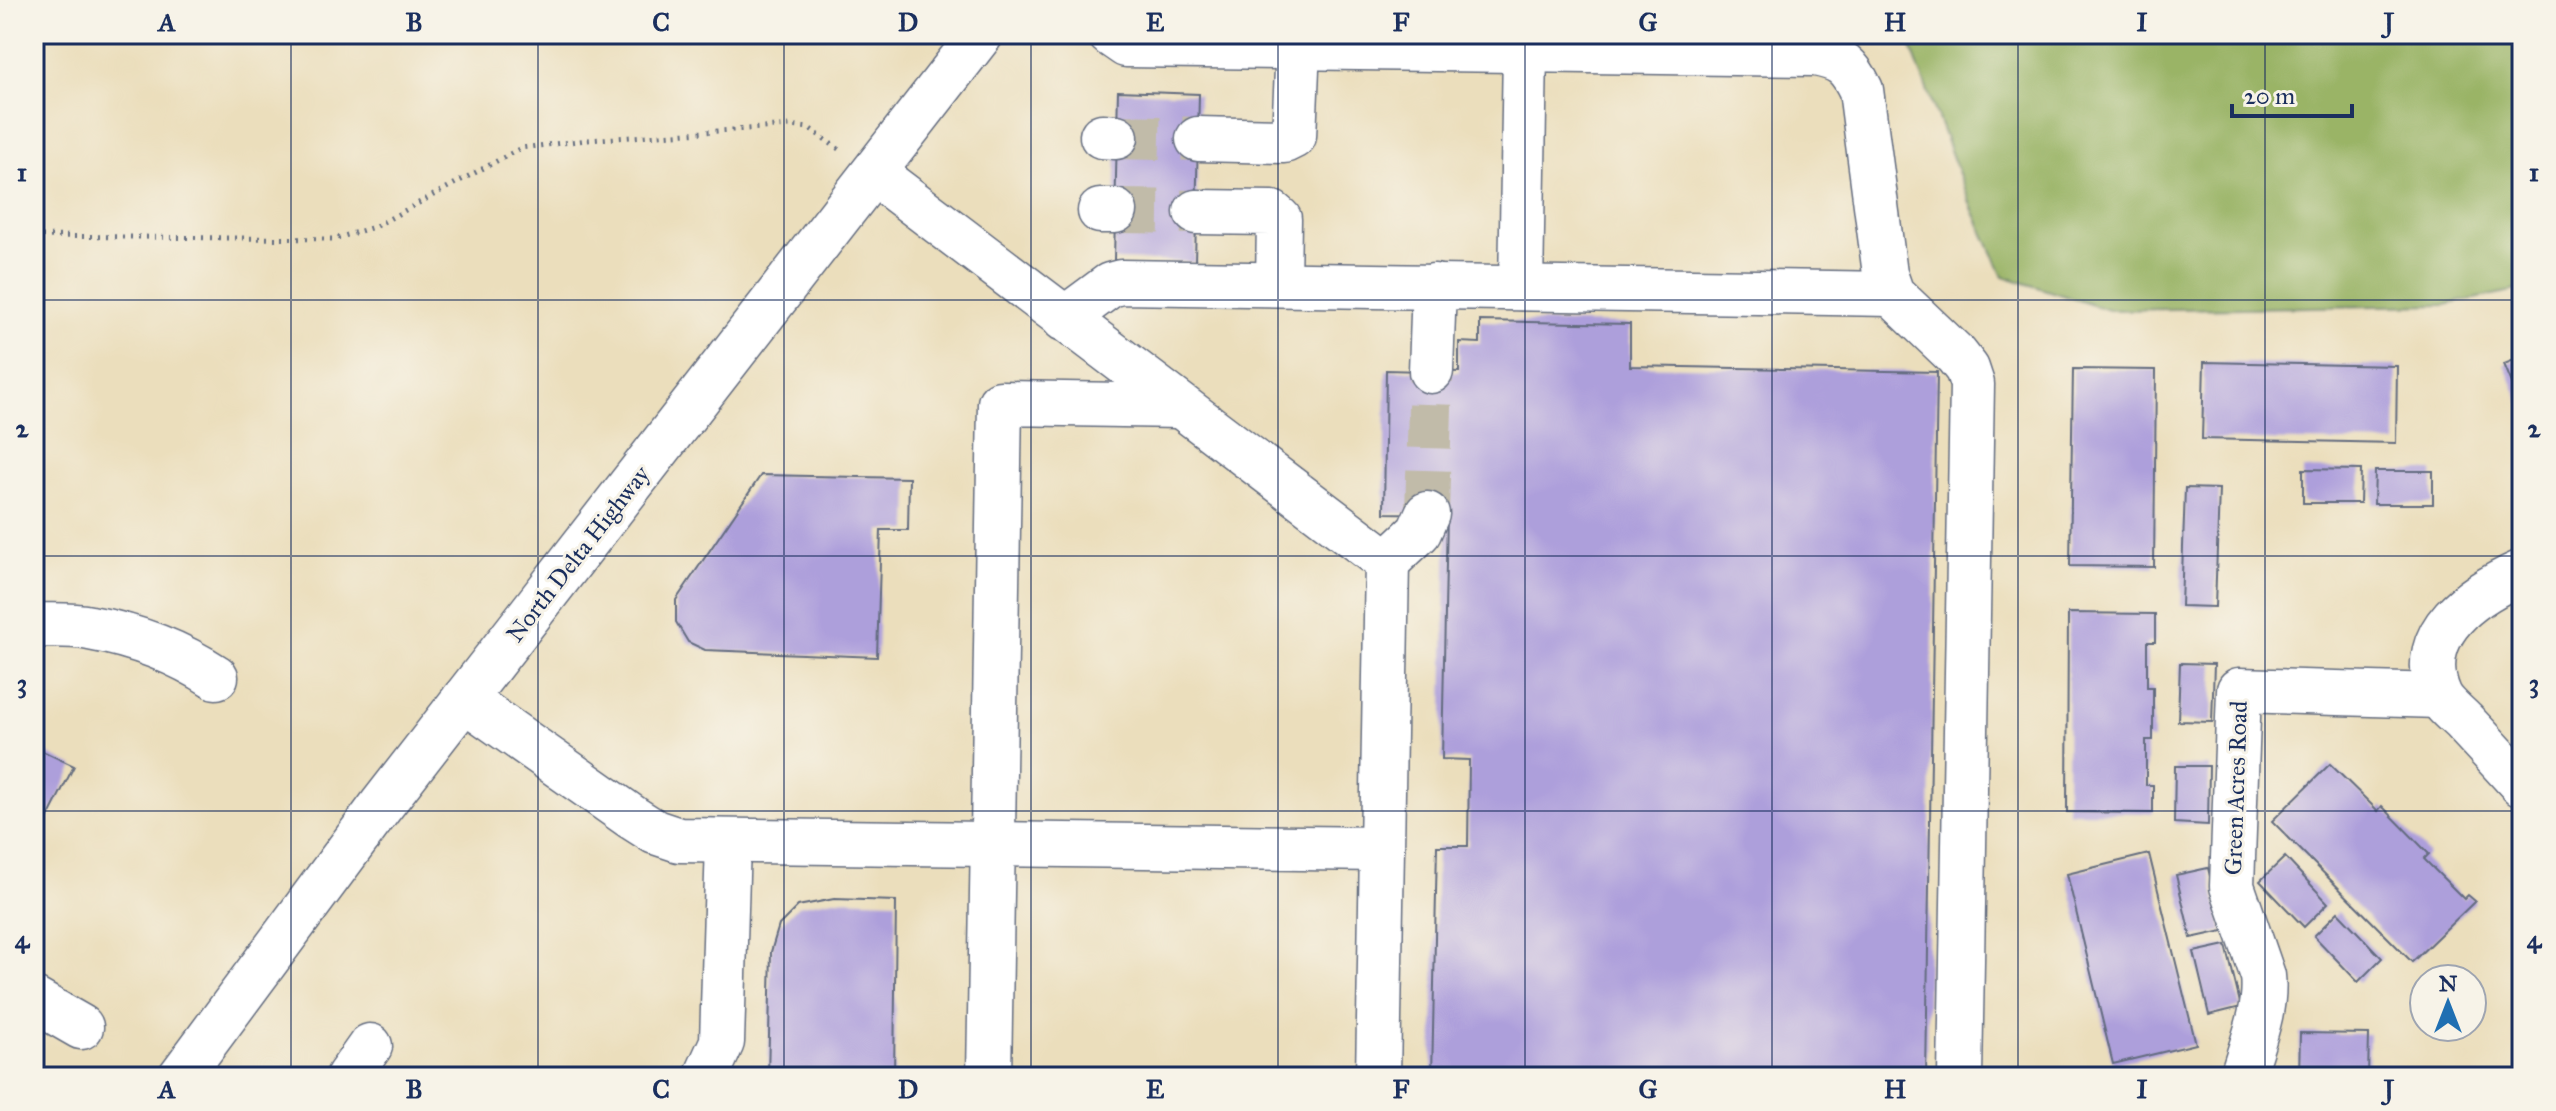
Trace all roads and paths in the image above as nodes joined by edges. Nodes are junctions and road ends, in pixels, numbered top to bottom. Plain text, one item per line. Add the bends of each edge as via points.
1 (981, 34) edge
2 (1110, 34) edge
3 (1298, 47) junction
4 (1525, 50) junction
5 (1198, 139) tunnel mouth
6 (875, 174) junction
7 (1196, 212) tunnel mouth
8 (34, 236) edge
9 (1278, 284) junction
10 (1434, 286) junction
11 (1521, 288) junction
12 (1892, 294) junction
13 (1064, 319) junction
14 (1431, 371) tunnel mouth
15 (1180, 406) junction
16 (1427, 514) tunnel mouth
17 (1387, 562) junction
18 (2522, 572) edge
19 (34, 625) edge
20 (216, 677) dead end
21 (2439, 696) junction
22 (464, 699) junction
23 (2522, 785) edge
24 (728, 842) junction
25 (991, 845) junction
26 (1382, 849) junction
27 (34, 1000) edge
28 (81, 1027) dead end
29 (180, 1077) edge
30 (706, 1077) edge
31 (989, 1077) edge
32 (1378, 1077) edge
33 (1960, 1077) edge
34 (2242, 1077) edge

1 - 6 street, North Delta Highway
2 - 3 street via 1126,45
3 - 4 street
3 - 5 street via 1294,136
4 - 11 street
4 - 12 street via 1835,58 1852,71 1861,90
6 - 8 path via 809,128 587,140 521,148 374,227 334,239
6 - 13 street
6 - 22 street, North Delta Highway
7 - 9 street via 1277,216
9 - 10 street
9 - 13 street via 1121,282
10 - 11 street
10 - 14 street
11 - 12 street
12 - 33 street via 1956,355 1972,384
13 - 15 street
15 - 17 street
15 - 25 street via 1000,403
16 - 17 street via 1419,532
17 - 26 street
18 - 21 street via 2465,604 2444,628 2434,650
19 - 20 street via 88,627 148,642
21 - 23 street
21 - 34 street, Green Acres Road via 2239,690 2232,886 2265,988
22 - 24 street via 655,832 679,840
22 - 29 street, North Delta Highway
24 - 25 street
24 - 30 street via 722,1042
25 - 26 street
25 - 31 street
26 - 32 street
27 - 28 street

